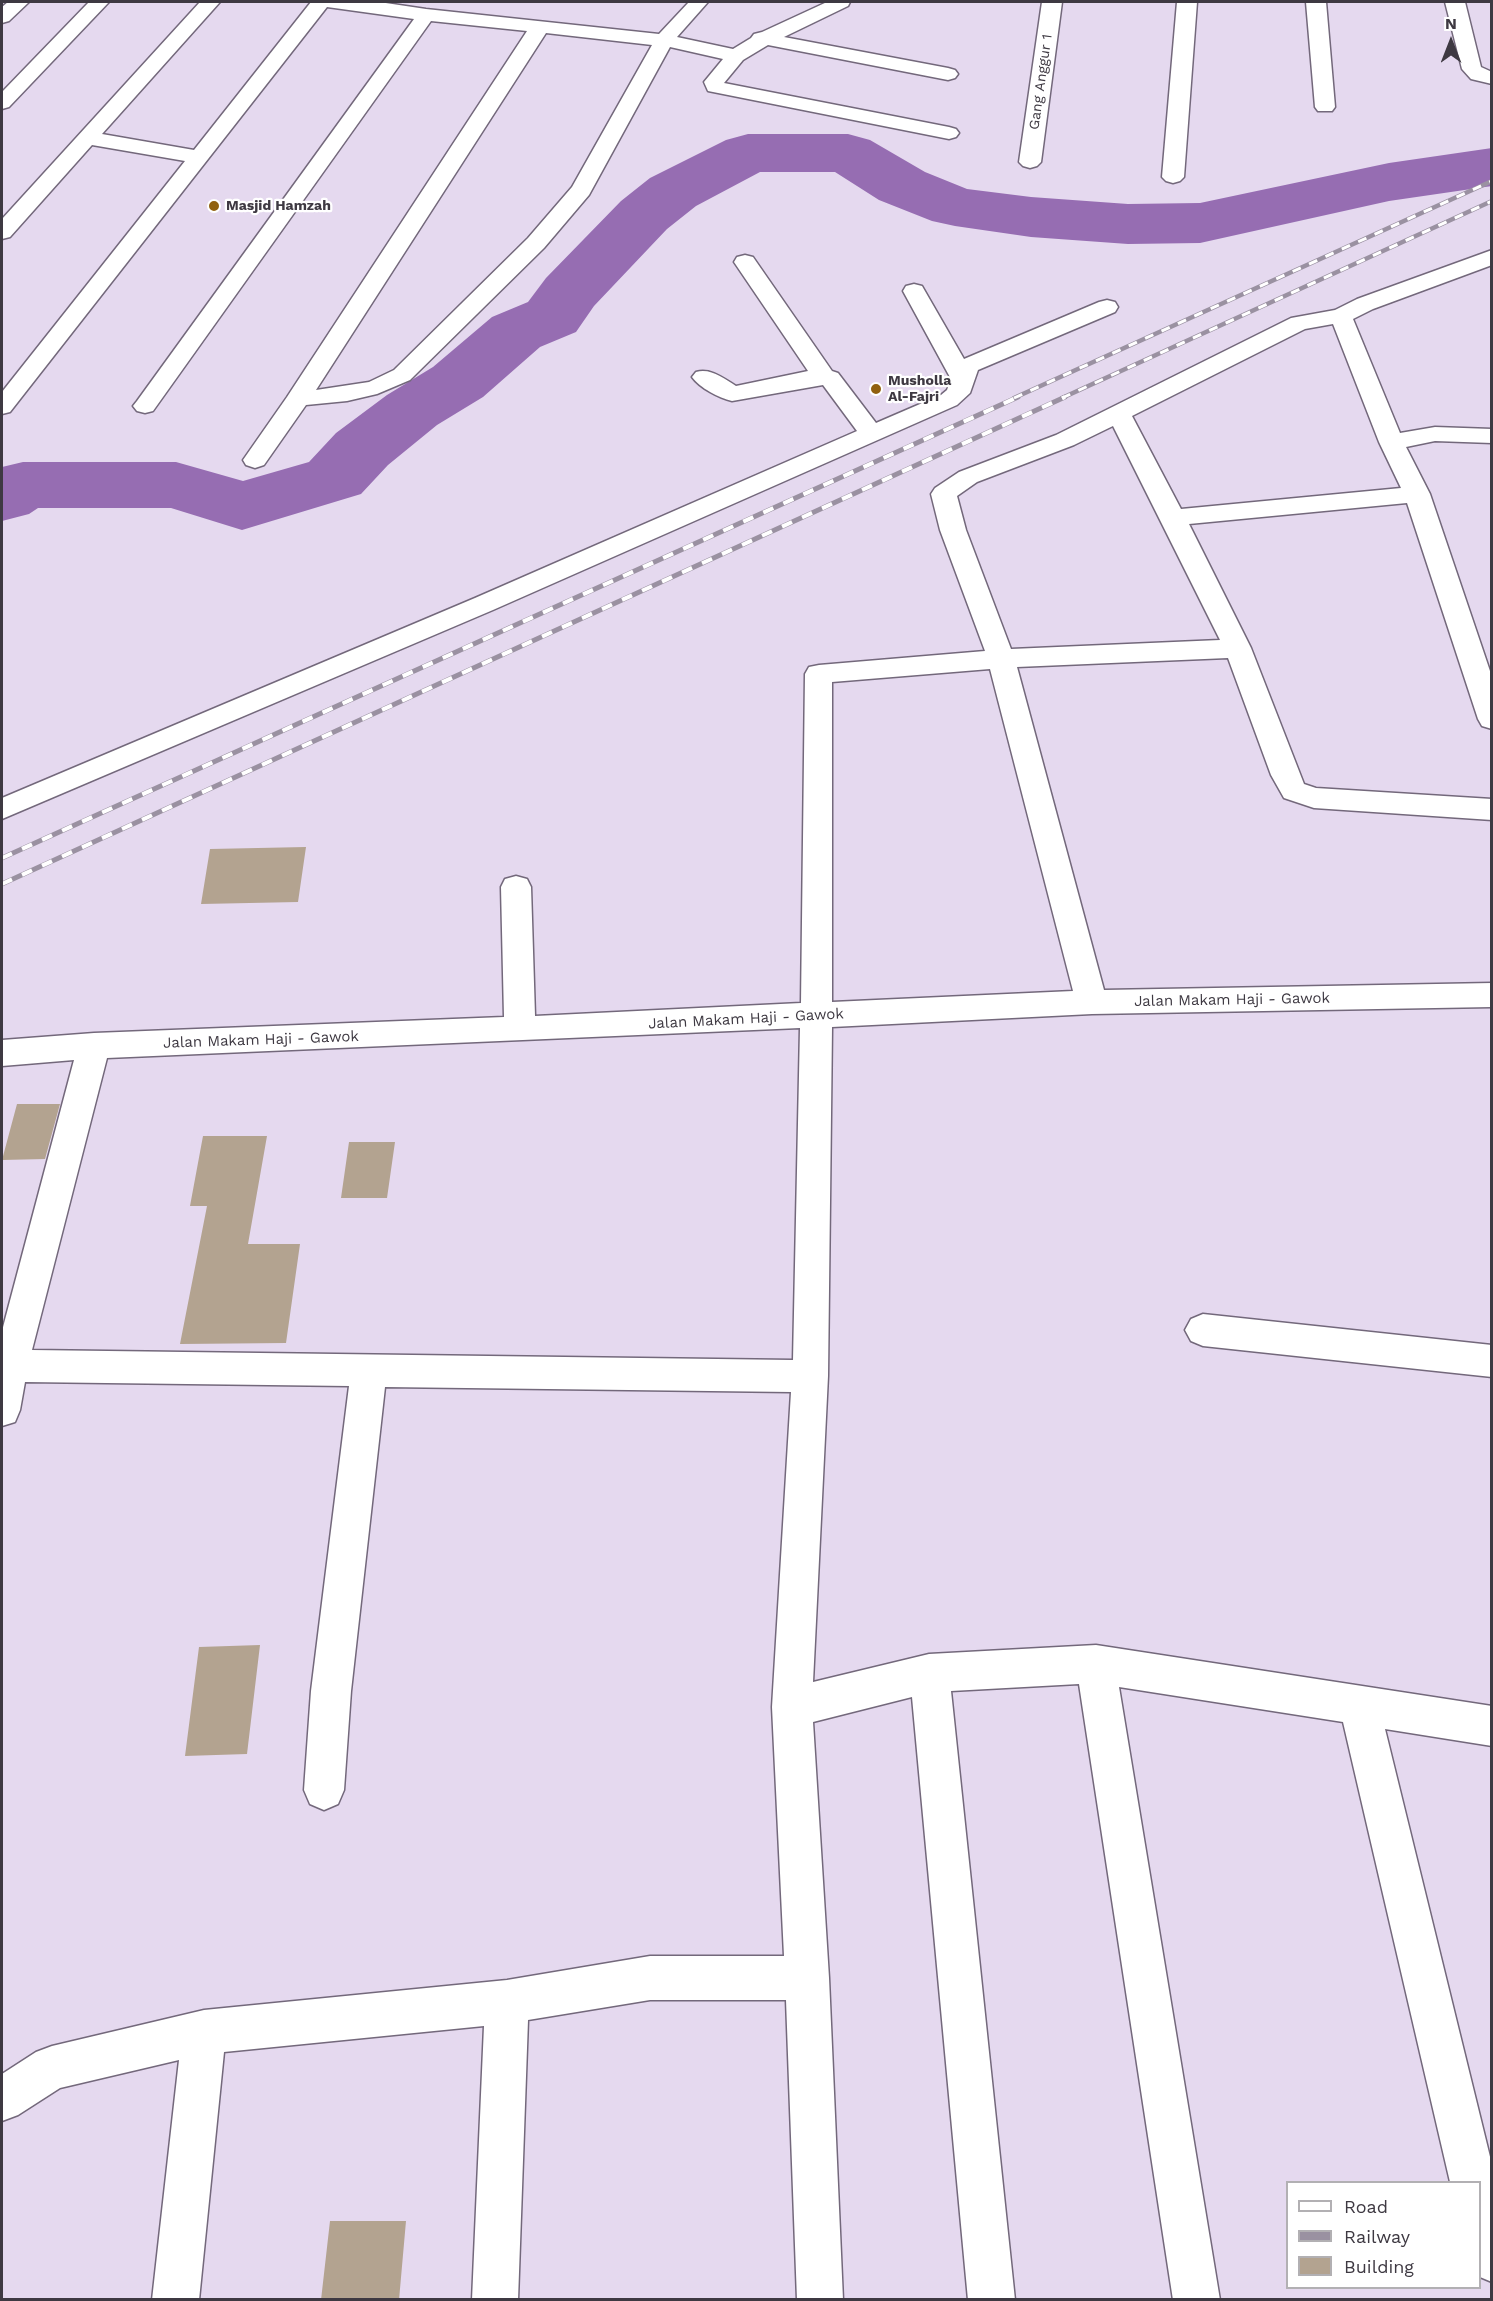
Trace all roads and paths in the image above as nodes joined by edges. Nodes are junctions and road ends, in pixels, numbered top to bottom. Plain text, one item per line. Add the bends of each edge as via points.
1 (19, 2) edge
2 (99, 2) edge
3 (210, 2) edge
4 (321, 2) edge
5 (328, 2) edge
6 (699, 2) edge
7 (842, 2) edge
8 (1052, 2) edge
9 (1187, 2) edge
10 (1316, 2) edge
11 (1455, 2) edge
12 (380, 4) edge
13 (522, 9) dead end
14 (426, 15) junction
15 (2, 17) edge
16 (508, 23) junction
17 (540, 27) junction
18 (761, 38) junction
19 (664, 40) junction
20 (735, 56) junction
21 (948, 74) dead end
22 (1491, 78) edge
23 (6, 93) edge
24 (1324, 107) dead end
25 (950, 133) dead end
26 (86, 138) junction
27 (200, 157) junction
28 (1030, 162) dead end
29 (1173, 177) dead end
30 (2, 232) edge
31 (1491, 257) edge
32 (745, 262) dead end
33 (914, 291) dead end
34 (1107, 307) dead end
35 (1341, 316) junction
36 (823, 376) junction
37 (704, 377) dead end
38 (964, 380) junction
39 (298, 399) junction
40 (145, 406) dead end
41 (2, 407) edge
42 (1118, 412) junction
43 (871, 434) junction
44 (1491, 436) edge
45 (1391, 442) junction
46 (255, 460) dead end
47 (1416, 494) junction
48 (1173, 518) junction
49 (1238, 648) junction
50 (1001, 659) junction
51 (1491, 718) edge
52 (2, 809) edge
53 (1491, 810) edge
54 (516, 887) dead end
55 (1491, 995) edge
56 (1092, 1002) junction
57 (816, 1015) junction
58 (520, 1029) junction
59 (94, 1046) junction
60 (2, 1053) edge
61 (1203, 1330) dead end
62 (1491, 1360) edge
63 (5, 1366) edge
64 (369, 1370) junction
65 (810, 1376) junction
66 (2, 1410) edge
67 (1096, 1664) junction
68 (929, 1673) junction
69 (1359, 1705) junction
70 (792, 1707) junction
71 (1491, 1725) edge
72 (324, 1791) dead end
73 (807, 1978) junction
74 (507, 2002) junction
75 (204, 2032) junction
76 (2, 2099) edge
77 (1473, 2181) edge
78 (1481, 2217) edge
79 (1491, 2259) edge
80 (175, 2300) edge
81 (495, 2300) edge
82 (820, 2300) edge
83 (992, 2300) edge
84 (1197, 2300) edge

1 - 15 street
2 - 23 street
3 - 26 street
4 - 27 street
5 - 12 street
6 - 19 street
7 - 18 street
8 - 28 street, Gang Anggur 1
9 - 29 street
10 - 24 street
11 - 22 street via 1472,69
12 - 14 street
13 - 16 street
14 - 16 street
14 - 40 street
16 - 17 street
17 - 19 street
17 - 39 street
18 - 20 street
18 - 21 street
19 - 20 street
19 - 39 street via 581,190 536,243 402,375 377,387 347,394
20 - 25 street via 714,82 715,87
26 - 27 street
26 - 30 street
27 - 41 street
31 - 35 street
32 - 36 street
33 - 38 street
34 - 38 street via 968,366
35 - 42 street via 1290,327
35 - 45 street
36 - 37 street via 735,394
36 - 43 street via 830,378
38 - 43 street via 949,400
39 - 46 street
42 - 48 street
42 - 50 street via 1065,440 968,477 944,494 953,530
43 - 52 street
44 - 45 street via 1435,434
45 - 47 street
47 - 48 street
47 - 51 street
48 - 49 street
49 - 50 street
49 - 53 street via 1294,791 1314,798
50 - 56 street
50 - 57 street via 819,674
54 - 58 street
55 - 56 street, Jalan Makam Haji - Gawok
56 - 57 street, Jalan Makam Haji - Gawok
57 - 58 street, Jalan Makam Haji - Gawok
57 - 65 street
58 - 59 street, Jalan Makam Haji - Gawok
59 - 60 street, Jalan Makam Haji - Gawok
59 - 63 street
61 - 62 street
63 - 64 street
63 - 66 street
64 - 65 street
64 - 72 street via 331,1691
65 - 70 street
67 - 68 street
67 - 69 street
67 - 84 street
68 - 70 street
68 - 83 street
69 - 71 street
69 - 77 street
70 - 73 street
73 - 74 street via 650,1978
73 - 82 street
74 - 75 street
74 - 81 street
75 - 76 street via 51,2068
75 - 80 street
78 - 79 street

